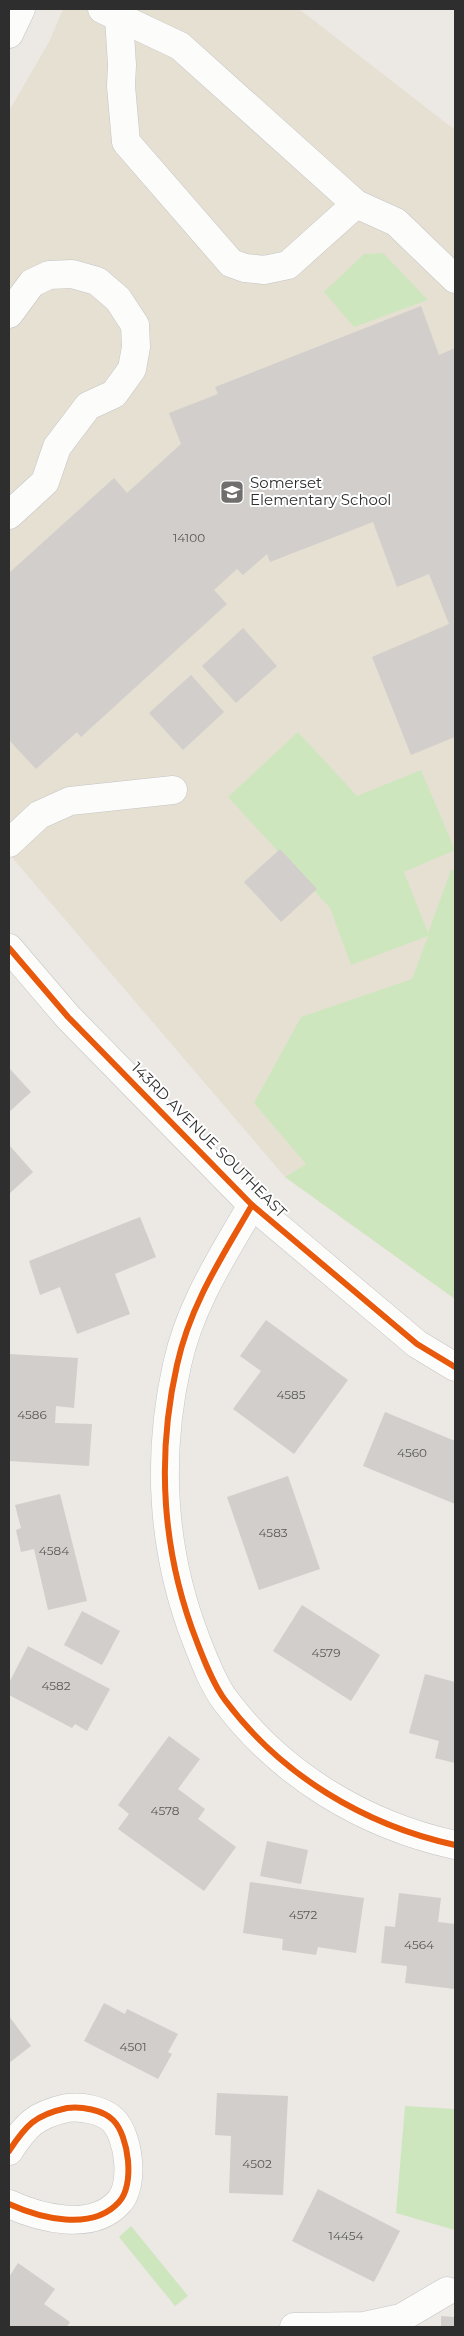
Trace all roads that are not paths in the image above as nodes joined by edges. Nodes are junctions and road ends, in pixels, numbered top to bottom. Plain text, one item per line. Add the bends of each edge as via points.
1 (21, 9) edge
2 (111, 13) edge
3 (9, 34) edge
4 (356, 204) junction
5 (455, 280) edge
6 (9, 314) edge
7 (9, 515) edge
8 (173, 790) dead end
9 (9, 843) edge
10 (9, 948) edge
11 (252, 1205) junction
12 (455, 1367) edge
13 (455, 1845) edge
14 (9, 2152) edge
15 (9, 2204) edge
16 (447, 2291) dead end
17 (294, 2327) edge

1 - 3 street
2 - 4 street via 180,46
2 - 4 street via 122,65 120,86 126,142 231,263 264,270 288,266
4 - 5 street via 396,222
6 - 7 street via 32,283 49,275 72,274 98,281 118,299 135,326 136,346 132,369 114,394 88,406 57,446 45,482
8 - 9 street via 70,801 39,815
10 - 11 street, 143RD AVENUE SOUTHEAST via 68,1017
11 - 12 street, 143RD AVENUE SOUTHEAST via 417,1344
11 - 13 street via 198,1298 175,1372 163,1480 170,1548 182,1605 224,1699 275,1756 339,1802 391,1827
14 - 15 street via 25,2127 50,2112 72,2107 94,2110 114,2120 127,2147 129,2175 120,2202 99,2216 61,2220 33,2215
16 - 17 street via 401,2318 364,2326

